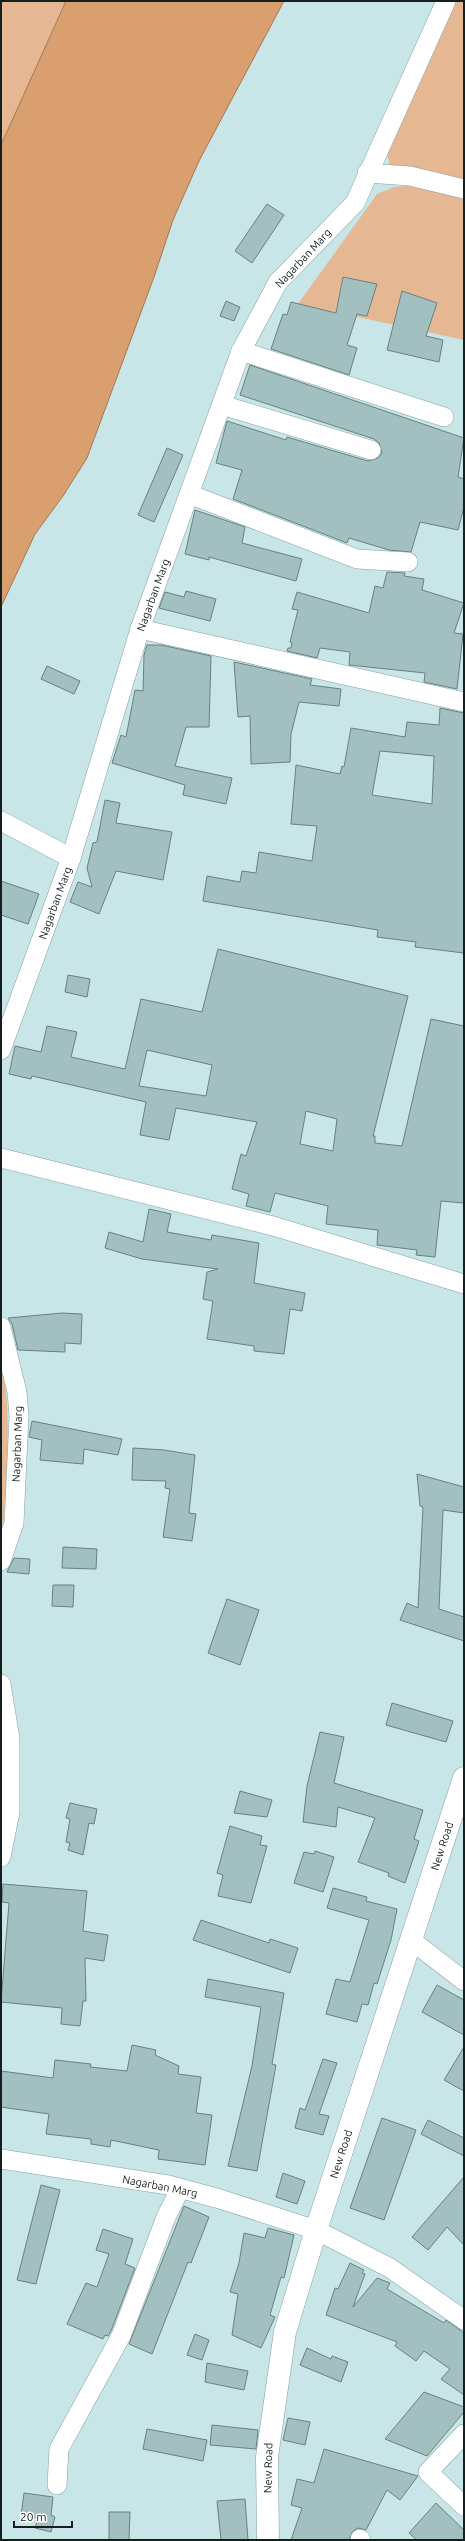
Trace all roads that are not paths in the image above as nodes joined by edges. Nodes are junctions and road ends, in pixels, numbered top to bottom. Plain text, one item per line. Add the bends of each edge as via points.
1 (446, 1) edge
2 (367, 173) junction
3 (464, 190) edge
4 (241, 351) junction
5 (222, 405) junction
6 (444, 417) dead end
7 (371, 450) dead end
8 (189, 494) junction
9 (408, 562) dead end
10 (140, 629) junction
11 (464, 702) edge
12 (1, 821) edge
13 (71, 858) junction
14 (1, 1050) edge
15 (1, 1158) edge
16 (464, 1284) edge
17 (1, 1327) edge
18 (1, 1561) edge
19 (1, 1684) edge
20 (464, 1778) edge
21 (458, 1816) edge
22 (1, 1857) edge
23 (411, 1940) junction
24 (464, 1981) edge
25 (1, 2159) edge
26 (180, 2188) junction
27 (316, 2230) junction
28 (464, 2320) edge
29 (464, 2434) edge
30 (57, 2485) dead end
31 (464, 2506) edge
32 (268, 2540) edge

1 - 2 street, Nagarban Marg
2 - 3 street via 410,176
2 - 4 street, Nagarban Marg via 355,203 278,282
4 - 5 street, Nagarban Marg
4 - 6 street
5 - 7 street
5 - 8 street, Nagarban Marg
8 - 9 street via 357,559
8 - 10 street, Nagarban Marg
10 - 11 street
10 - 13 street, Nagarban Marg
12 - 13 street
13 - 14 street, Nagarban Marg
15 - 16 street via 274,1226
17 - 18 street, Nagarban Marg via 17,1392 19,1416 14,1523
19 - 22 street via 10,1739 10,1812
20 - 21 street, New Road
21 - 23 street, New Road
23 - 24 street
23 - 27 street, New Road
25 - 26 street, Nagarban Marg
26 - 27 street, Nagarban Marg
26 - 30 street via 166,2217 120,2336 60,2449
27 - 28 street, Nagarban Marg via 390,2268
27 - 32 street, New Road via 285,2332 273,2405 267,2457
29 - 31 street via 428,2472

